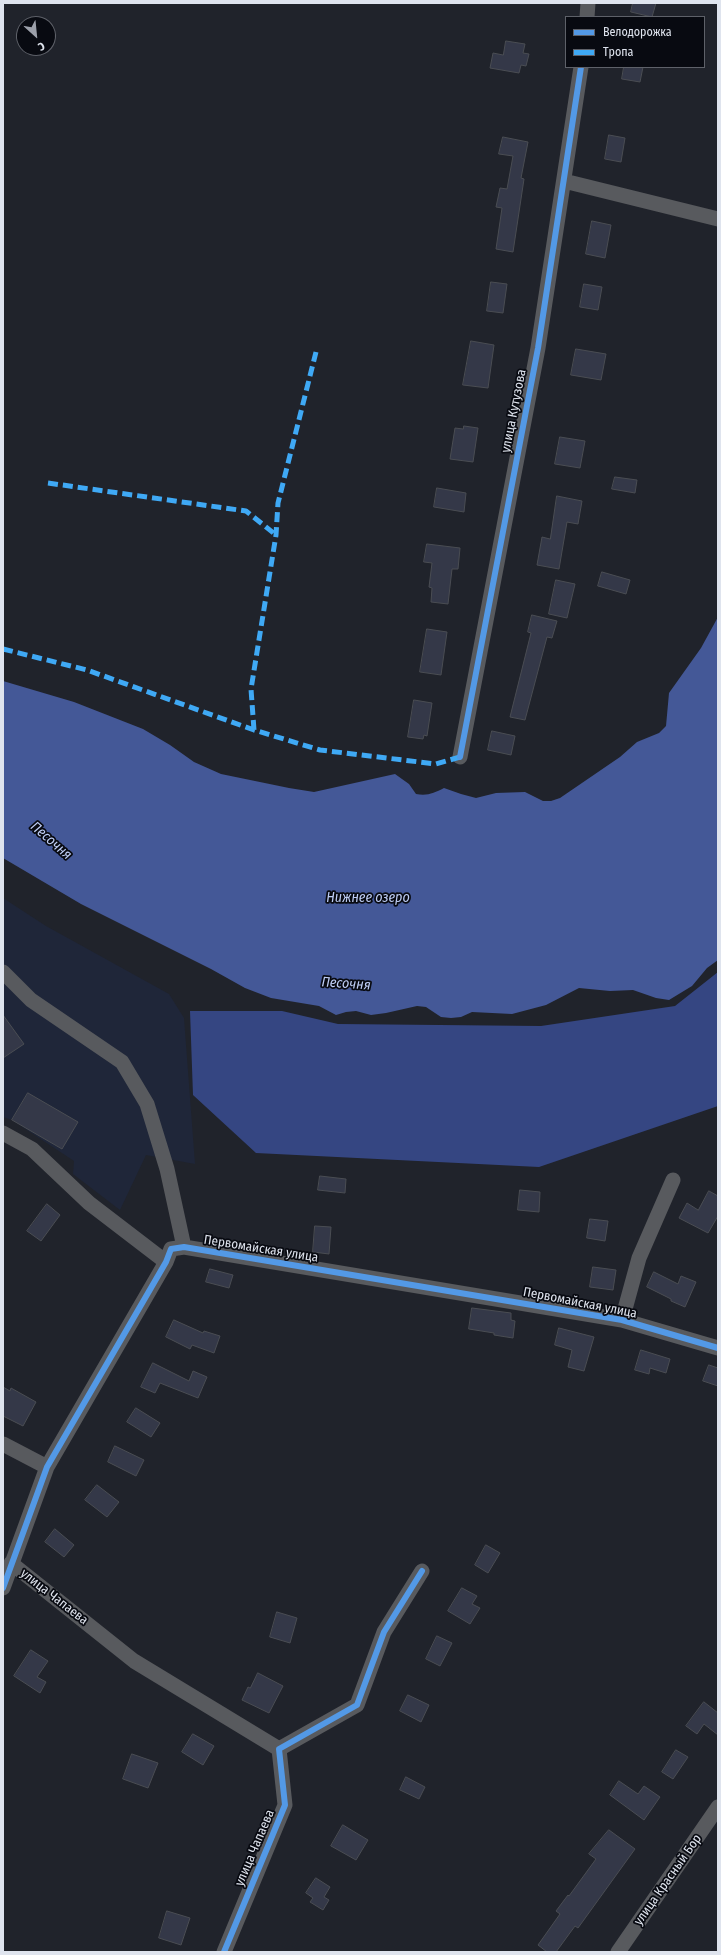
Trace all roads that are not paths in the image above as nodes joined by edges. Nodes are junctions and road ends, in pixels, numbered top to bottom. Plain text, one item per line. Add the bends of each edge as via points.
1 (588, 3) edge
2 (586, 16) edge
3 (581, 68) edge
4 (564, 181) junction
5 (718, 219) edge
6 (460, 757) dead end
7 (3, 972) edge
8 (3, 1133) edge
9 (673, 1180) dead end
10 (184, 1247) junction
11 (166, 1262) junction
12 (622, 1320) junction
13 (718, 1348) edge
14 (3, 1444) edge
15 (47, 1467) junction
16 (11, 1563) junction
17 (422, 1571) dead end
18 (3, 1588) edge
19 (278, 1749) junction
20 (718, 1807) edge
21 (224, 1952) edge
22 (618, 1952) edge

1 - 2 street
3 - 4 street, улица Кутузова
4 - 5 street
4 - 6 street, улица Кутузова via 538,348
7 - 10 street via 31,1000 122,1062 147,1104 167,1169
8 - 11 street via 32,1149 89,1203
9 - 12 street, Первомайская улица via 639,1258
10 - 11 street, Первомайская улица via 172,1249
10 - 12 street, Первомайская улица
11 - 15 street, Первомайская улица
12 - 13 street, Первомайская улица
14 - 15 street
15 - 16 street, Первомайская улица
16 - 18 street, Первомайская улица
16 - 19 street, улица Чапаева via 134,1660
17 - 19 street via 384,1632 357,1705
19 - 21 street, улица Чапаева via 285,1805
20 - 22 street, улица Красный Бор

